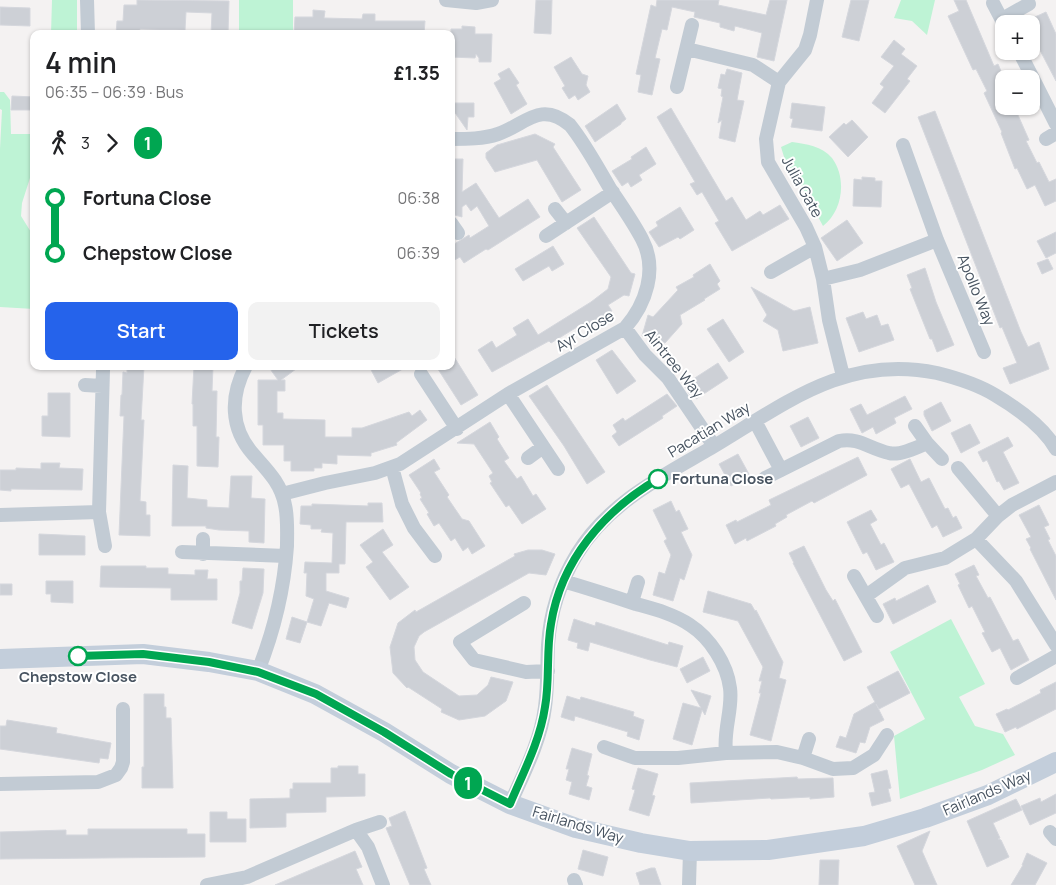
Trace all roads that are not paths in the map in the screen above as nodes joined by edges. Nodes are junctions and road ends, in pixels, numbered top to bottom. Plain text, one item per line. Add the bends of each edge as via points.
1 (87, 0) edge
2 (446, 0) edge
3 (492, 0) edge
4 (817, 0) edge
5 (993, 3) dead end
6 (1029, 4) dead end
7 (1000, 15) edge
8 (1012, 15) edge
9 (692, 25) dead end
10 (88, 30) edge
11 (687, 49) junction
12 (1023, 60) edge
13 (779, 82) junction
14 (677, 88) dead end
15 (1056, 124) edge
16 (455, 139) edge
17 (903, 145) dead end
18 (613, 192) junction
19 (555, 209) dead end
20 (566, 223) junction
21 (546, 236) dead end
22 (937, 240) junction
23 (815, 247) junction
24 (771, 272) dead end
25 (823, 279) junction
26 (625, 328) junction
27 (984, 352) dead end
28 (102, 370) dead end
29 (244, 370) edge
30 (420, 374) dead end
31 (843, 376) junction
32 (85, 385) dead end
33 (102, 386) junction
34 (508, 394) junction
35 (755, 421) junction
36 (915, 426) dead end
37 (457, 429) junction
38 (927, 443) junction
39 (714, 446) junction
40 (543, 447) junction
41 (1056, 449) edge
42 (528, 458) dead end
43 (942, 460) dead end
44 (392, 467) junction
45 (958, 468) dead end
46 (558, 469) dead end
47 (781, 470) junction
48 (765, 478) dead end
49 (1056, 482) edge
50 (282, 494) junction
51 (99, 512) junction
52 (0, 515) edge
53 (998, 516) junction
54 (203, 539) dead end
55 (976, 539) junction
56 (105, 546) dead end
57 (182, 552) dead end
58 (203, 554) junction
59 (286, 556) junction
60 (435, 556) dead end
61 (854, 576) dead end
62 (563, 581) junction
63 (638, 582) dead end
64 (866, 596) junction
65 (632, 602) junction
66 (524, 603) dead end
67 (877, 616) dead end
68 (1056, 645) edge
69 (1056, 656) edge
70 (0, 659) edge
71 (548, 671) junction
72 (258, 672) junction
73 (1018, 678) dead end
74 (122, 709) dead end
75 (887, 735) dead end
76 (809, 739) dead end
77 (726, 753) junction
78 (612, 755) dead end
79 (803, 758) junction
80 (1056, 762) edge
81 (0, 784) edge
82 (510, 804) junction
83 (380, 822) dead end
84 (356, 830) junction
85 (690, 851) junction
86 (207, 885) edge
87 (383, 885) edge
88 (689, 885) edge

1 - 10 street
2 - 3 street via 476,3
4 - 13 street, Julia Gate via 805,50
5 - 7 street
6 - 8 street
9 - 11 street
11 - 13 street via 753,65
11 - 14 street
12 - 15 street
13 - 23 street, Julia Gate via 766,139 768,162
16 - 18 street, Ayr Close via 488,137 531,116 551,115 570,125
17 - 22 street, Apollo Way
18 - 20 street
18 - 26 street, Ayr Close via 643,241 649,264 648,285 642,305
19 - 20 street
20 - 21 street
22 - 25 street via 860,270
22 - 27 street, Apollo Way
23 - 24 street
23 - 25 street, Julia Gate
25 - 31 street, Julia Gate
26 - 34 street, Ayr Close
26 - 39 street, Aintree Way via 668,378
28 - 33 street
29 - 50 street via 234,403 236,424 243,442 268,470
30 - 37 street
31 - 35 street, Pacatian Way via 810,389
31 - 41 street, Pacatian Way via 865,371 906,369 963,380 985,389 1021,412
32 - 33 street
33 - 51 street
34 - 37 street, Ayr Close
34 - 40 street
35 - 39 street, Pacatian Way
35 - 47 street
36 - 38 street
37 - 44 street, Ayr Close
38 - 43 street
38 - 47 street via 890,454 848,439
39 - 62 street, Pacatian Way via 650,484 609,514 576,555
40 - 42 street
40 - 46 street
44 - 50 street, Ayr Close
44 - 60 street via 402,504 414,528
45 - 53 street
47 - 48 street
49 - 53 street
50 - 59 street via 287,514
51 - 52 street
51 - 56 street
53 - 55 street
54 - 58 street
55 - 64 street via 945,558 905,568
55 - 68 street via 1016,582
57 - 58 street
58 - 59 street
59 - 72 street via 279,606
61 - 64 street
62 - 65 street
62 - 71 street, Pacatian Way via 550,624
63 - 65 street
64 - 67 street
65 - 77 street via 691,625 711,644 728,678 730,690
66 - 71 street via 460,642 474,660 526,672
69 - 73 street
70 - 72 main road, Fairlands Way via 143,654
71 - 82 street, Pacatian Way via 542,726
72 - 82 main road, Fairlands Way via 316,694 451,774
74 - 81 street via 122,762 116,775 98,782
75 - 79 street via 874,755 854,768 833,769
76 - 79 street
77 - 78 street via 678,758
77 - 79 street via 777,752
80 - 85 main road, Fairlands Way via 988,795 864,836 768,850
82 - 85 main road, Fairlands Way via 576,828
83 - 84 street
84 - 86 street via 247,877
84 - 87 street via 368,847
85 - 88 street

